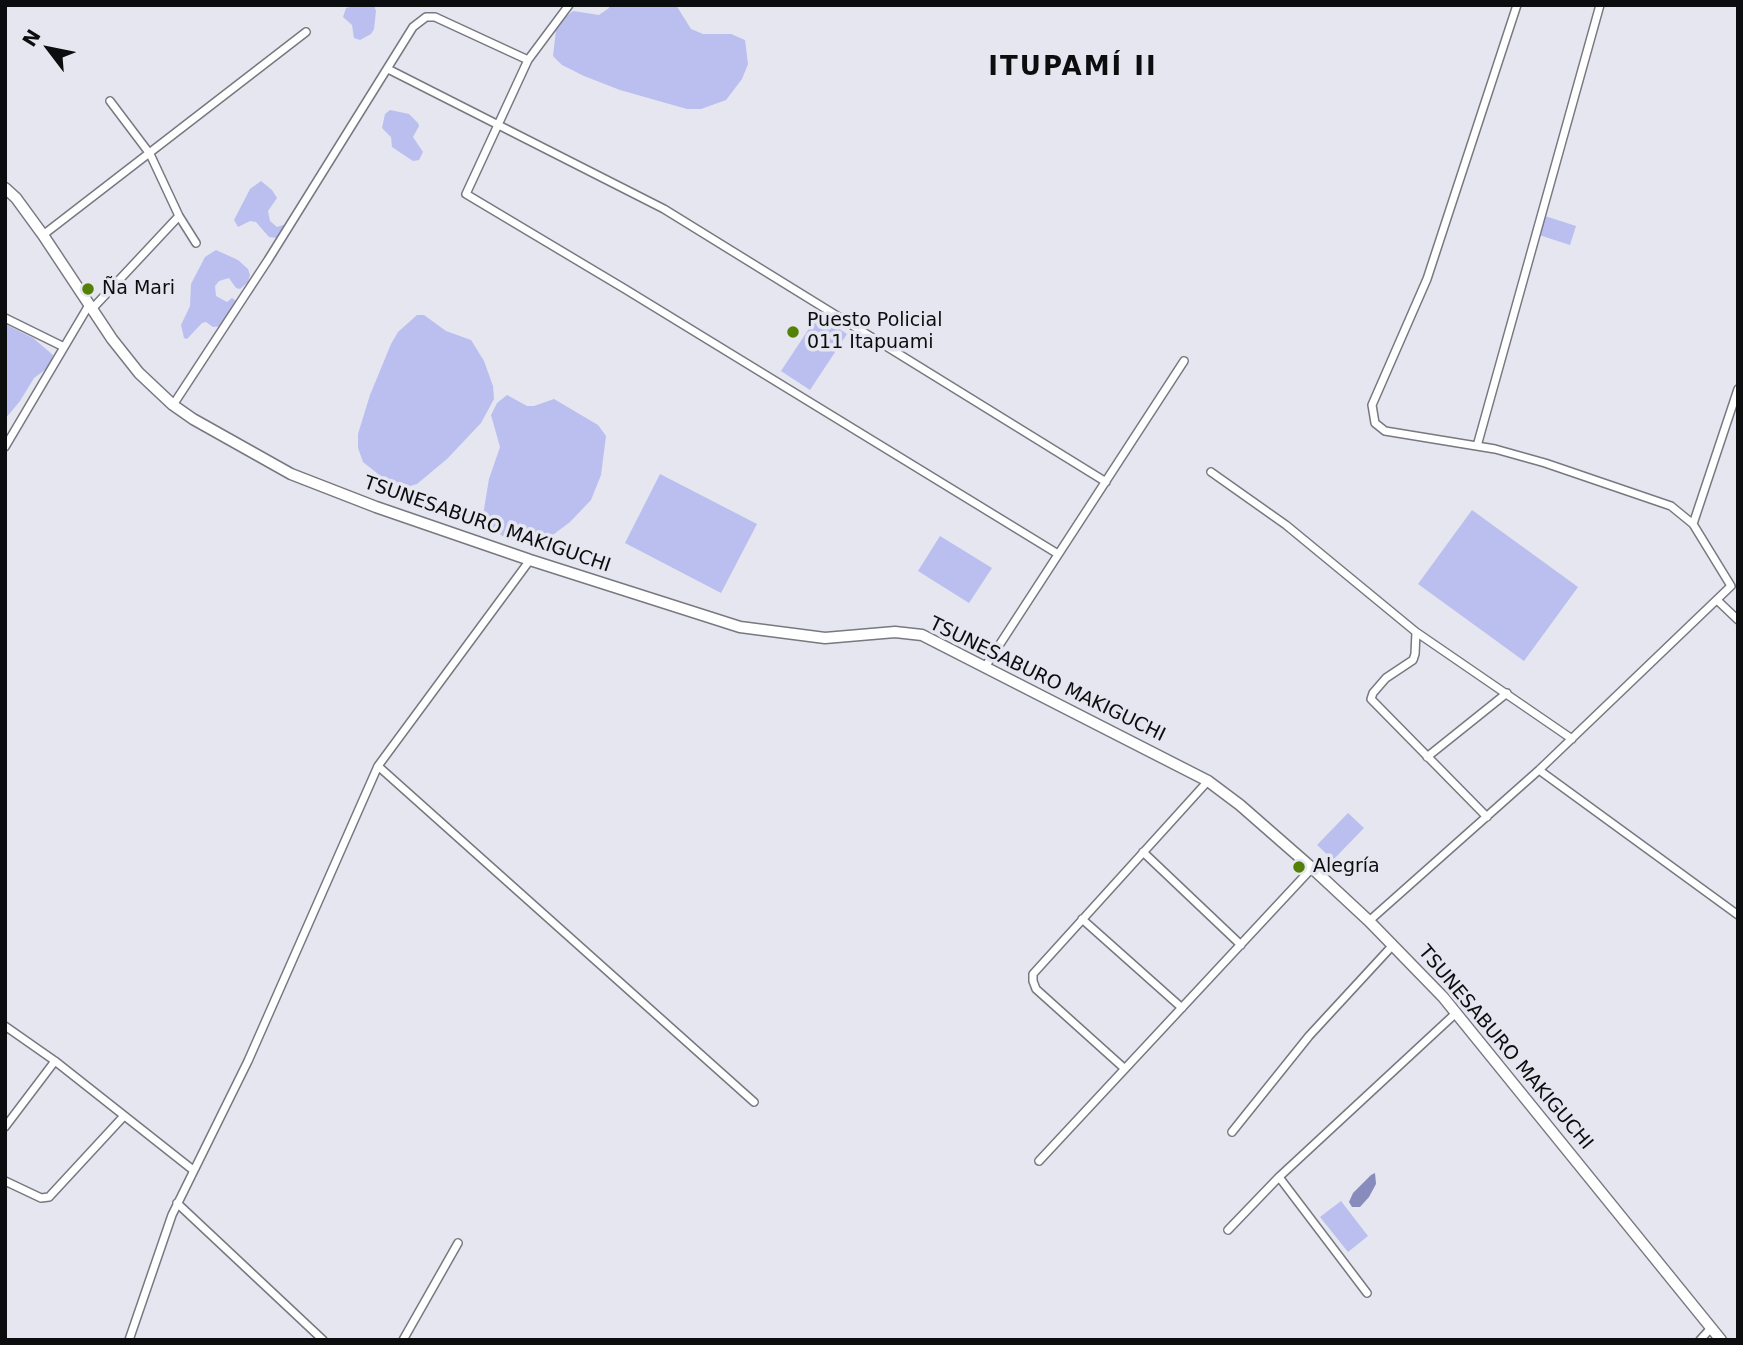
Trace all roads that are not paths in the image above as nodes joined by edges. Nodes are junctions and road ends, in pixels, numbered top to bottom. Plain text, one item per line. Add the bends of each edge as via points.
1 (569, 5) edge
2 (1517, 5) edge
3 (1600, 5) edge
4 (306, 32) dead end
5 (528, 60) junction
6 (388, 69) junction
7 (110, 101) dead end
8 (498, 126) junction
9 (150, 154) junction
10 (5, 188) edge
11 (179, 216) junction
12 (43, 235) junction
13 (196, 243) dead end
14 (91, 307) junction
15 (5, 318) edge
16 (64, 347) junction
17 (1184, 361) dead end
18 (1738, 389) edge
19 (173, 405) junction
20 (6, 442) edge
21 (1477, 446) junction
22 (1211, 472) dead end
23 (1106, 482) junction
24 (1693, 524) junction
25 (1058, 554) junction
26 (530, 560) junction
27 (1717, 600) junction
28 (1738, 620) edge
29 (1416, 632) junction
30 (985, 667) junction
31 (1507, 693) junction
32 (1572, 739) junction
33 (1427, 757) junction
34 (378, 766) junction
35 (1539, 770) junction
36 (1208, 781) junction
37 (1487, 817) junction
38 (1143, 852) junction
39 (1312, 868) junction
40 (1738, 915) edge
41 (1082, 919) junction
42 (1369, 921) junction
43 (1241, 945) junction
44 (1393, 946) junction
45 (1182, 1008) junction
46 (1456, 1013) junction
47 (5, 1026) edge
48 (55, 1061) junction
49 (1125, 1069) junction
50 (754, 1102) dead end
51 (123, 1117) junction
52 (5, 1127) edge
53 (1232, 1132) dead end
54 (1039, 1161) dead end
55 (193, 1170) junction
56 (1279, 1177) junction
57 (5, 1181) edge
58 (177, 1203) junction
59 (1228, 1230) dead end
60 (458, 1242) dead end
61 (1367, 1293) dead end
62 (1711, 1328) junction
63 (129, 1340) edge
64 (323, 1340) edge
65 (403, 1340) edge
66 (1700, 1340) edge
67 (1721, 1340) edge

1 - 5 street
2 - 21 street via 1427,279 1372,405 1375,424 1385,431
3 - 21 street
4 - 9 street
5 - 6 street via 426,17 413,27
5 - 8 street
6 - 8 street
6 - 19 street
7 - 9 street
8 - 23 street via 664,209
8 - 25 street via 466,194
9 - 11 street
9 - 12 street
10 - 12 street, TSUNESABURO MAKIGUCHI
11 - 13 street
11 - 14 street
12 - 14 street, TSUNESABURO MAKIGUCHI
14 - 16 street
14 - 19 street, TSUNESABURO MAKIGUCHI via 125,358
15 - 16 street
16 - 20 street
17 - 23 street
18 - 24 street
19 - 26 street, TSUNESABURO MAKIGUCHI via 306,481
21 - 24 street via 1545,463 1667,505
22 - 29 street via 1286,524
23 - 25 street
24 - 27 street via 1731,586
25 - 30 street
26 - 30 street, TSUNESABURO MAKIGUCHI via 740,627 825,638 913,633
26 - 34 street
27 - 28 street
27 - 32 street
29 - 31 street
29 - 33 street via 1413,660 1386,678 1371,699
30 - 36 street, TSUNESABURO MAKIGUCHI
31 - 32 street
31 - 33 street
32 - 35 street
33 - 37 street
34 - 50 street
34 - 55 street via 248,1062
35 - 37 street
35 - 40 street
36 - 38 street
36 - 39 street, TSUNESABURO MAKIGUCHI
37 - 42 street
38 - 41 street
38 - 43 street
39 - 42 street, TSUNESABURO MAKIGUCHI
39 - 43 street
41 - 45 street
41 - 49 street via 1037,969 1033,981 1036,989
42 - 44 street, TSUNESABURO MAKIGUCHI
43 - 45 street
44 - 46 street, TSUNESABURO MAKIGUCHI
44 - 53 street via 1309,1036
45 - 49 street
46 - 56 street
46 - 62 street, TSUNESABURO MAKIGUCHI
47 - 48 street
48 - 51 street
48 - 52 street
49 - 54 street
51 - 55 street
51 - 57 street via 49,1197 41,1198
55 - 58 street
56 - 59 street
56 - 61 street
58 - 63 street
58 - 64 street
60 - 65 street
62 - 66 street
62 - 67 street, TSUNESABURO MAKIGUCHI

